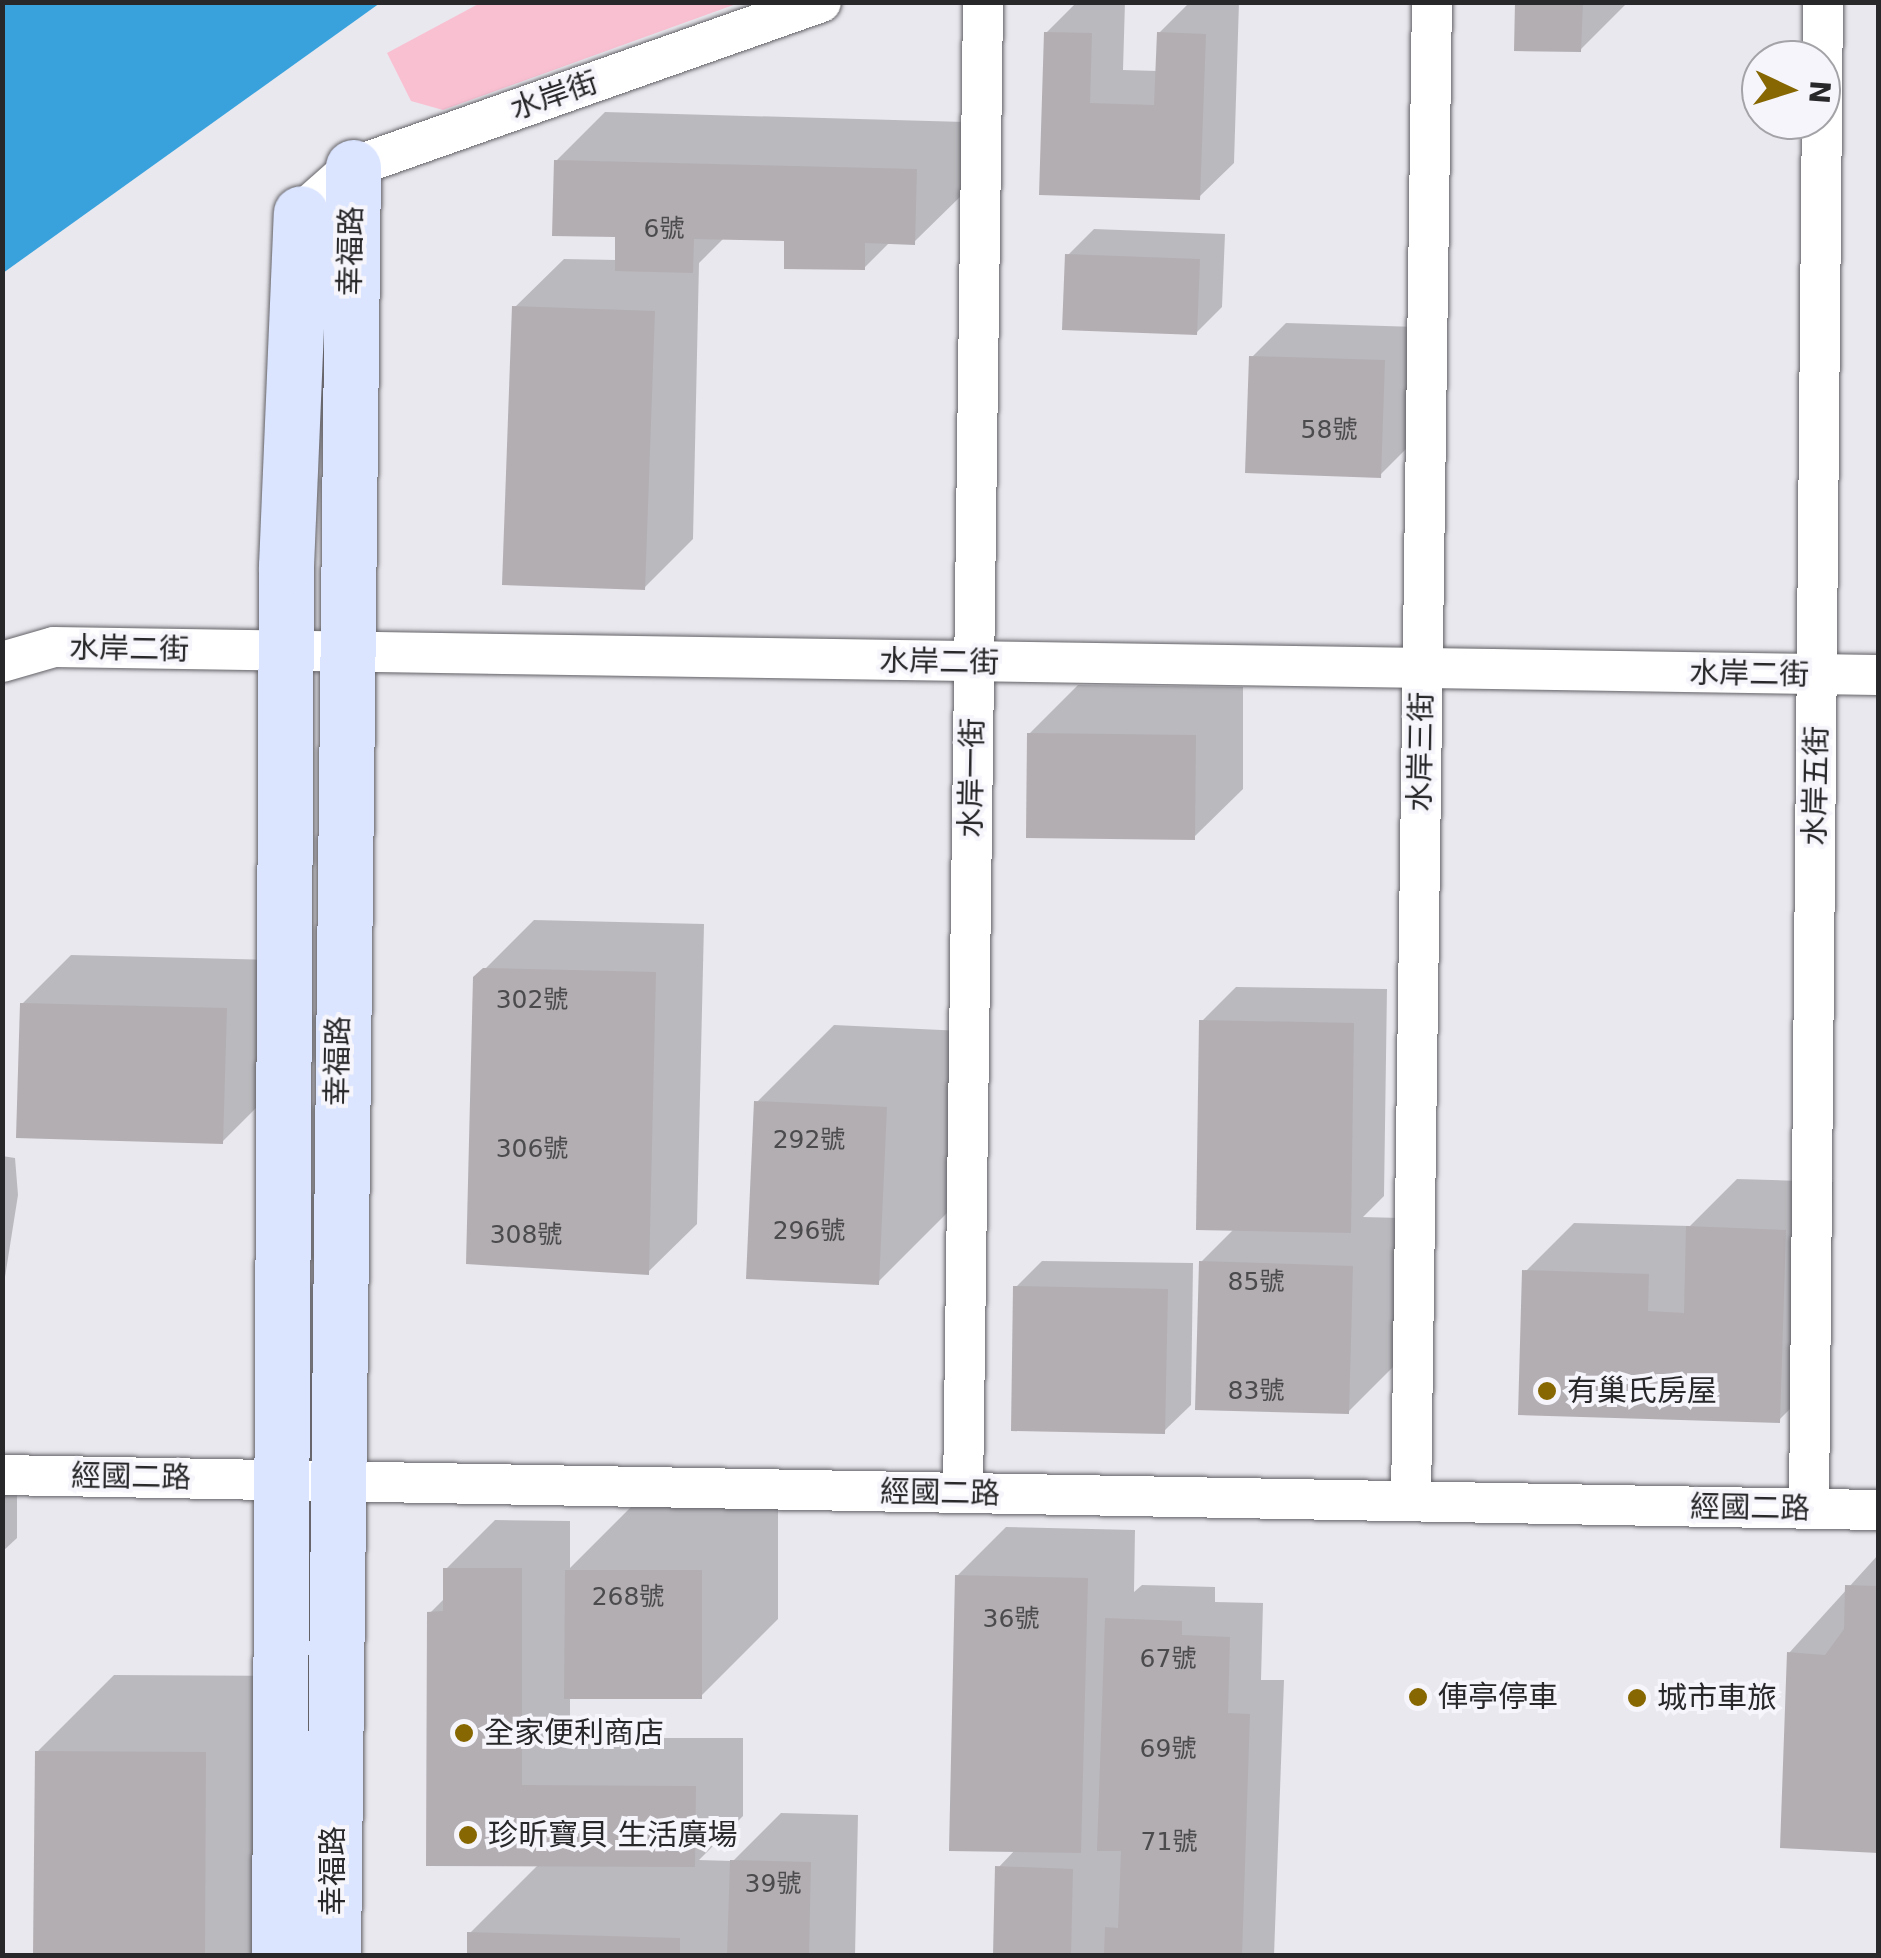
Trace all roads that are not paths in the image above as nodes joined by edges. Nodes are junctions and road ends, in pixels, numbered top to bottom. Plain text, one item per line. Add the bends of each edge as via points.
1 (820, 2) edge
2 (983, 2) edge
3 (1432, 2) edge
4 (1823, 2) edge
5 (353, 166) junction
6 (301, 213) joint
7 (286, 653) junction
8 (344, 654) junction
9 (2, 662) edge
10 (974, 663) junction
11 (1422, 669) junction
12 (1817, 674) junction
13 (1878, 676) edge
14 (2, 1475) edge
15 (307, 1480) junction
16 (962, 1493) junction
17 (1411, 1501) junction
18 (1809, 1509) junction
19 (1878, 1510) edge
20 (279, 1956) edge
21 (333, 1956) edge

1 - 5 street, 水岸街
2 - 10 street, 水岸一街
3 - 11 street, 水岸三街
4 - 12 street, 水岸五街
5 - 6 street, 水岸街
5 - 8 street, 幸福路
6 - 7 street, 幸福路
7 - 8 street, 水岸二街
7 - 9 street, 水岸二街 via 54,647
7 - 15 street, 幸福路
8 - 10 street, 水岸二街
8 - 15 street, 幸福路
10 - 11 street, 水岸二街
10 - 16 street, 水岸一街
11 - 12 street, 水岸二街
11 - 17 street, 水岸三街
12 - 13 street, 水岸二街
12 - 18 street, 水岸五街
14 - 15 street, 經國二路
15 - 16 street, 經國二路
15 - 20 street, 幸福路
15 - 21 street, 幸福路
16 - 17 street, 經國二路
17 - 18 street, 經國二路
18 - 19 street, 經國二路

